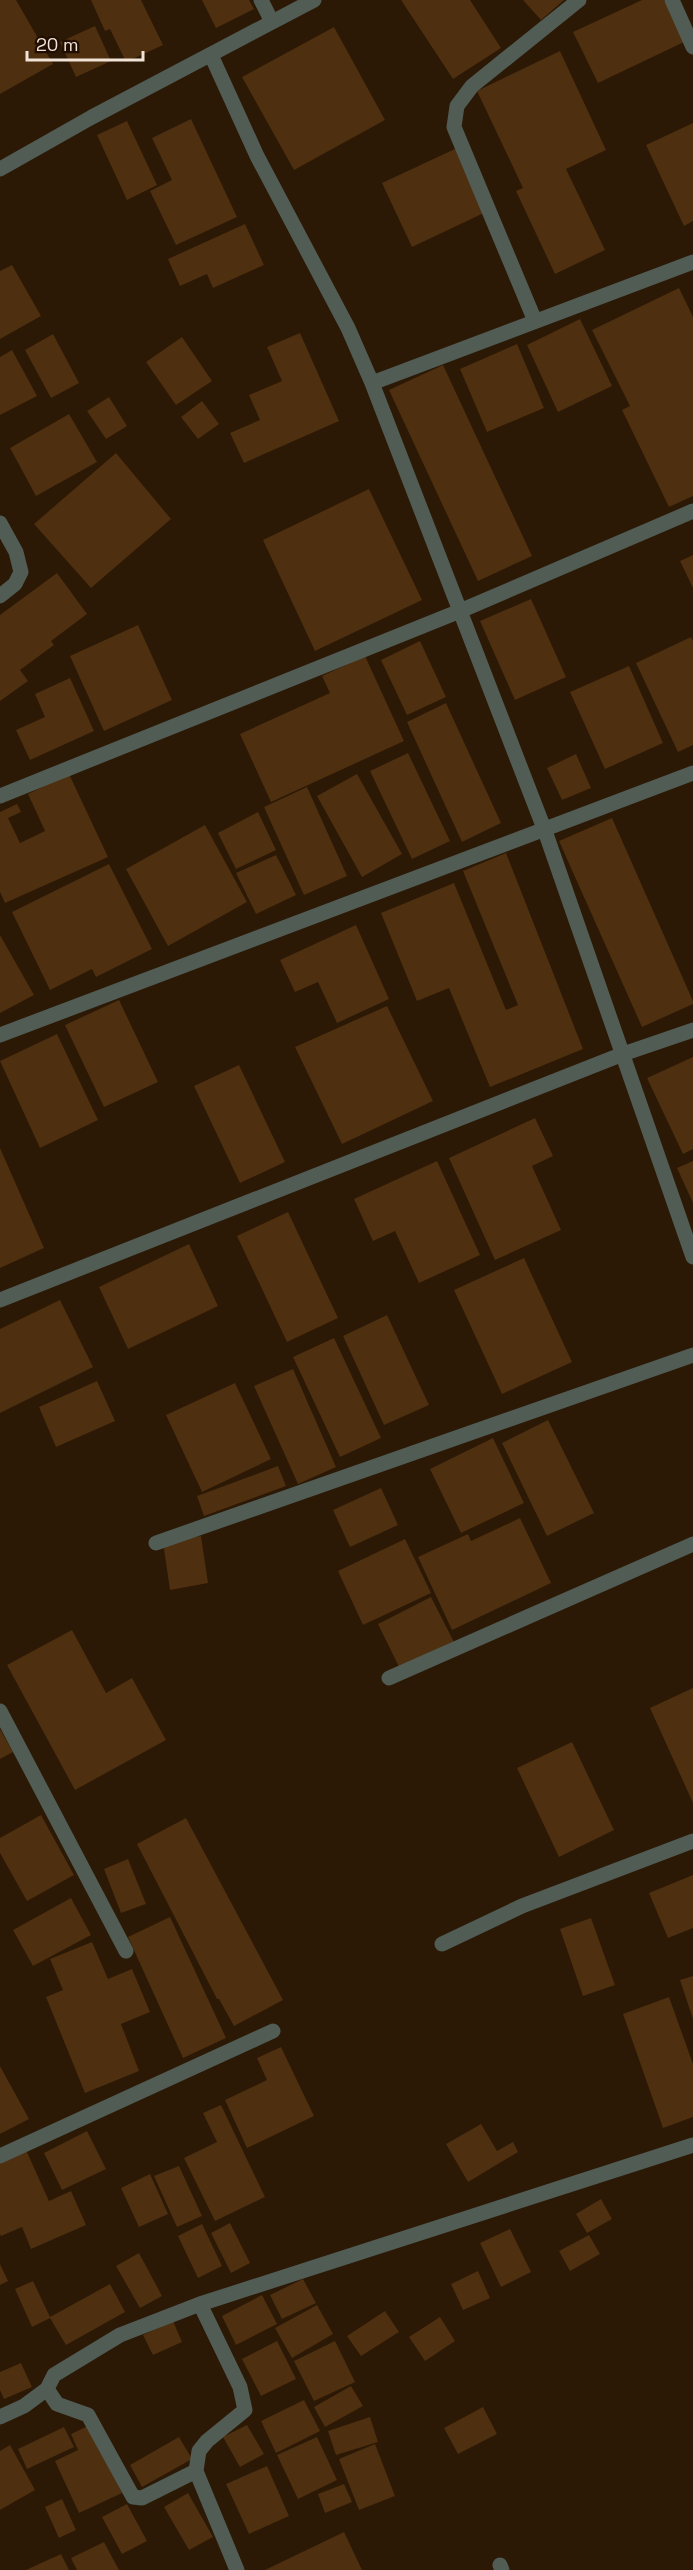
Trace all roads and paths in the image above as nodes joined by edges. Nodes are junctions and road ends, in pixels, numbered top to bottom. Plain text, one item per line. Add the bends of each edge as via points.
1 (261, 0) edge
2 (314, 0) edge
3 (579, 0) edge
4 (672, 0) edge
5 (272, 22) junction
6 (693, 47) edge
7 (212, 55) junction
8 (0, 170) edge
9 (693, 261) edge
10 (535, 321) junction
11 (372, 383) junction
12 (693, 511) edge
13 (0, 523) edge
14 (0, 596) edge
15 (460, 611) junction
16 (693, 773) edge
17 (0, 796) edge
18 (545, 831) junction
19 (693, 1030) edge
20 (0, 1035) edge
21 (623, 1054) junction
22 (693, 1257) edge
23 (0, 1300) edge
24 (693, 1355) edge
25 (156, 1543) dead end
26 (693, 1544) edge
27 (389, 1678) dead end
28 (0, 1711) edge
29 (693, 1841) edge
30 (442, 1944) dead end
31 (126, 1951) dead end
32 (273, 2031) dead end
33 (693, 2145) edge
34 (0, 2156) edge
35 (200, 2304) junction
36 (48, 2389) junction
37 (0, 2417) edge
38 (196, 2471) junction
39 (237, 2570) edge

1 - 5 street
2 - 5 street
3 - 10 street via 472,86 457,106 454,118 454,127
4 - 6 street
5 - 7 street
7 - 8 street
7 - 11 street via 257,156 348,328
9 - 10 street
10 - 11 street
11 - 15 street
12 - 15 street
13 - 14 street via 16,552 21,572 15,584
15 - 17 street
15 - 18 street
16 - 18 street
18 - 20 street
18 - 21 street
19 - 21 street
21 - 22 street
21 - 23 street
24 - 25 street
26 - 27 street
28 - 31 street
29 - 30 street via 522,1906
32 - 34 street
33 - 35 street
35 - 36 street via 120,2335 54,2375
35 - 38 street via 240,2387 245,2410 207,2441 199,2451
36 - 37 street
36 - 38 street via 57,2404 88,2415 133,2497 142,2498
38 - 39 street

